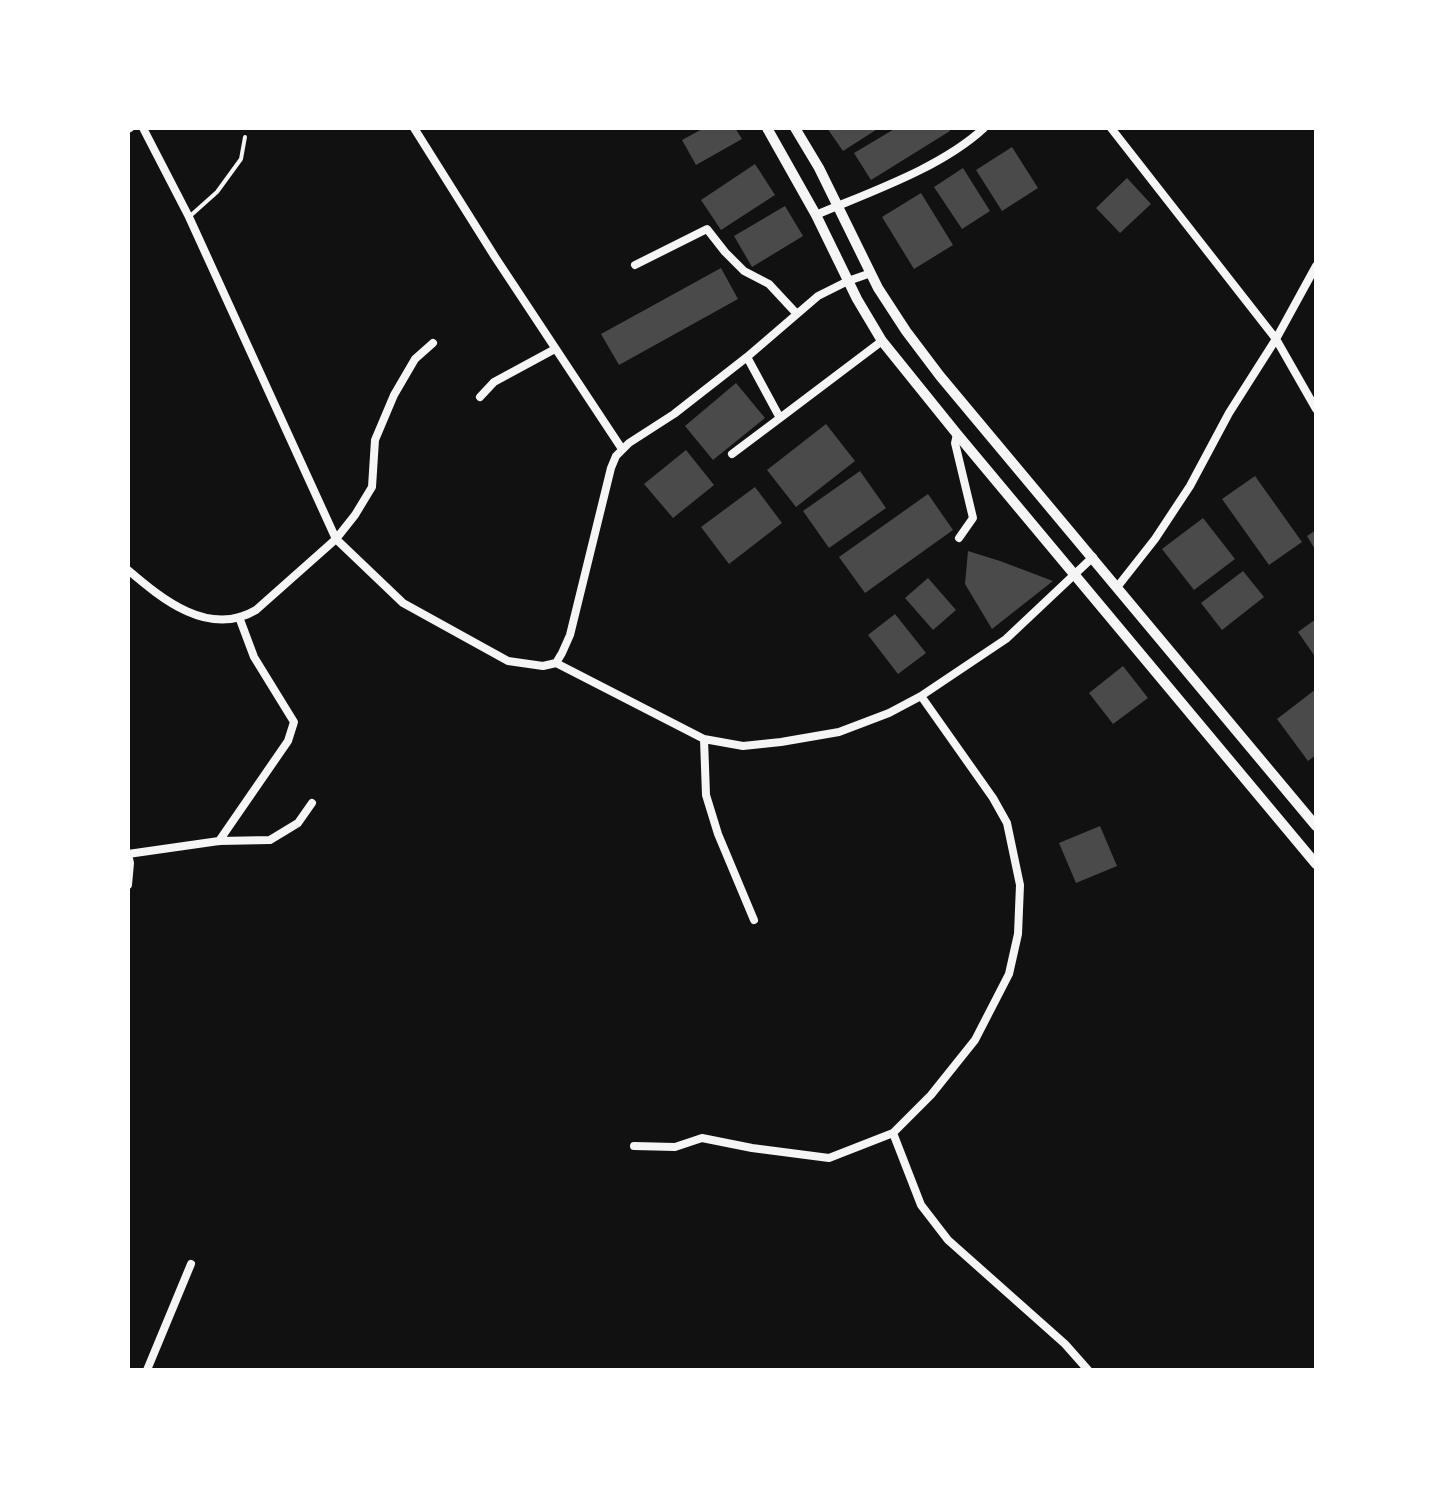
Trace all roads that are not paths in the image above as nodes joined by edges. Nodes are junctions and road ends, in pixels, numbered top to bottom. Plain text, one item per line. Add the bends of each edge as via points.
1 (144, 128) edge
2 (414, 128) edge
3 (768, 128) edge
4 (795, 128) edge
5 (984, 128) edge
6 (1111, 128) edge
7 (245, 136) dead end
8 (838, 206) junction
9 (816, 215) junction
10 (189, 216) junction
11 (634, 265) dead end
12 (1316, 266) edge
13 (870, 273) junction
14 (848, 281) junction
15 (796, 313) junction
16 (1276, 339) junction
17 (882, 341) junction
18 (432, 342) dead end
19 (555, 349) junction
20 (746, 357) junction
21 (480, 397) dead end
22 (1316, 410) edge
23 (780, 418) junction
24 (957, 434) junction
25 (622, 448) junction
26 (732, 454) dead end
27 (959, 538) dead end
28 (336, 539) junction
29 (1093, 557) junction
30 (128, 570) edge
31 (1075, 574) junction
32 (1118, 586) junction
33 (239, 618) junction
34 (556, 663) junction
35 (921, 696) junction
36 (704, 739) junction
37 (312, 803) dead end
38 (1316, 826) edge
39 (219, 841) junction
40 (128, 854) edge
41 (1316, 864) edge
42 (128, 885) edge
43 (754, 920) dead end
44 (892, 1133) junction
45 (634, 1146) dead end
46 (191, 1264) dead end
47 (150, 1360) junction
48 (147, 1370) edge
49 (158, 1370) edge
50 (1088, 1370) edge

1 - 10 street
2 - 19 street
3 - 9 main road
4 - 8 main road
5 - 8 street via 927,165
6 - 16 street
7 - 10 lane via 241,159 218,192
8 - 9 street
8 - 13 main road
9 - 14 main road
10 - 28 street
11 - 15 street via 707,229 744,272 768,284
12 - 16 street
13 - 14 street
13 - 29 main road via 940,376
14 - 15 street
14 - 17 main road
15 - 20 street
16 - 22 street
16 - 32 street via 1190,486
17 - 23 street
17 - 24 main road
18 - 28 street via 394,395 375,440 372,488
19 - 21 street via 494,382
19 - 25 street
20 - 23 street
20 - 25 street
23 - 26 street
24 - 27 street via 973,518
24 - 31 main road
25 - 34 street via 611,468 570,635
28 - 33 street
28 - 34 street via 403,604 444,628 508,661
29 - 31 street
29 - 32 main road
30 - 33 street via 189,613
31 - 35 street via 1006,638
31 - 41 main road
32 - 38 main road
33 - 39 street via 294,722 288,741
34 - 36 street
35 - 36 street via 839,732 743,746
35 - 44 street via 1007,823 1020,885 1018,934 1009,974 975,1040
36 - 43 street via 706,795
37 - 39 street via 298,823 270,840
39 - 40 street
40 - 42 street
44 - 45 street via 829,1158 702,1138 675,1147
44 - 50 street via 921,1205 948,1240
46 - 47 street
47 - 48 street
47 - 49 street

